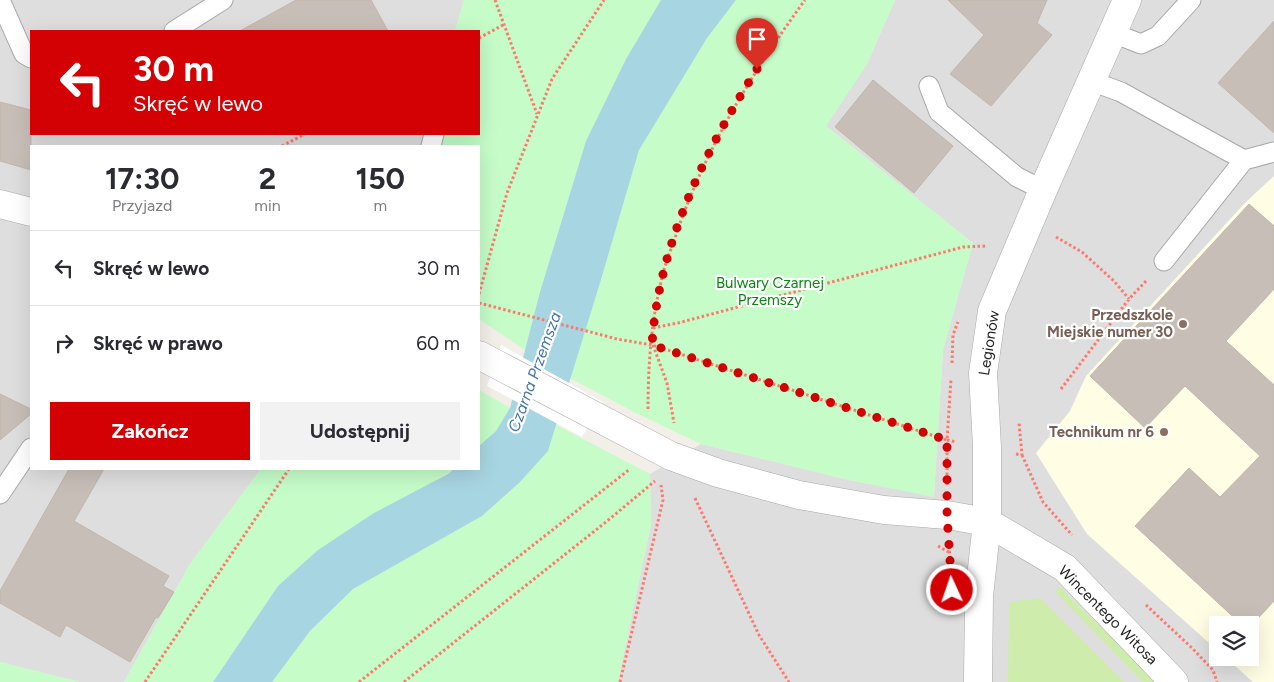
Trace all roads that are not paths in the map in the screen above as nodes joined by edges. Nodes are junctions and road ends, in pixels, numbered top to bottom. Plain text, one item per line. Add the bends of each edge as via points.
1 (0, 0) edge
2 (223, 0) edge
3 (1127, 0) edge
4 (1190, 0) edge
5 (176, 30) edge
6 (1113, 33) junction
7 (30, 57) edge
8 (1091, 81) junction
9 (929, 86) dead end
10 (1274, 152) edge
11 (1244, 160) junction
12 (1043, 190) junction
13 (0, 204) edge
14 (30, 212) edge
15 (1164, 261) road end
16 (480, 355) edge
17 (30, 449) edge
18 (0, 494) edge
19 (987, 522) junction
20 (978, 682) edge
21 (1174, 682) edge

1 - 7 lane via 24,54
2 - 5 lane
3 - 6 street, Legionów
4 - 6 lane via 1158,36 1141,44
6 - 8 street, Legionów
8 - 11 lane via 1121,92
8 - 12 street, Legionów
9 - 12 lane via 939,112 1017,177
10 - 11 lane
11 - 15 lane
12 - 19 street, Legionów via 992,311 982,373 987,447
13 - 14 street
16 - 19 street via 671,456 718,473 799,495 884,510
17 - 18 lane
19 - 20 street, Legionów via 979,596
19 - 21 street, Wincentego Witosa via 1065,568

